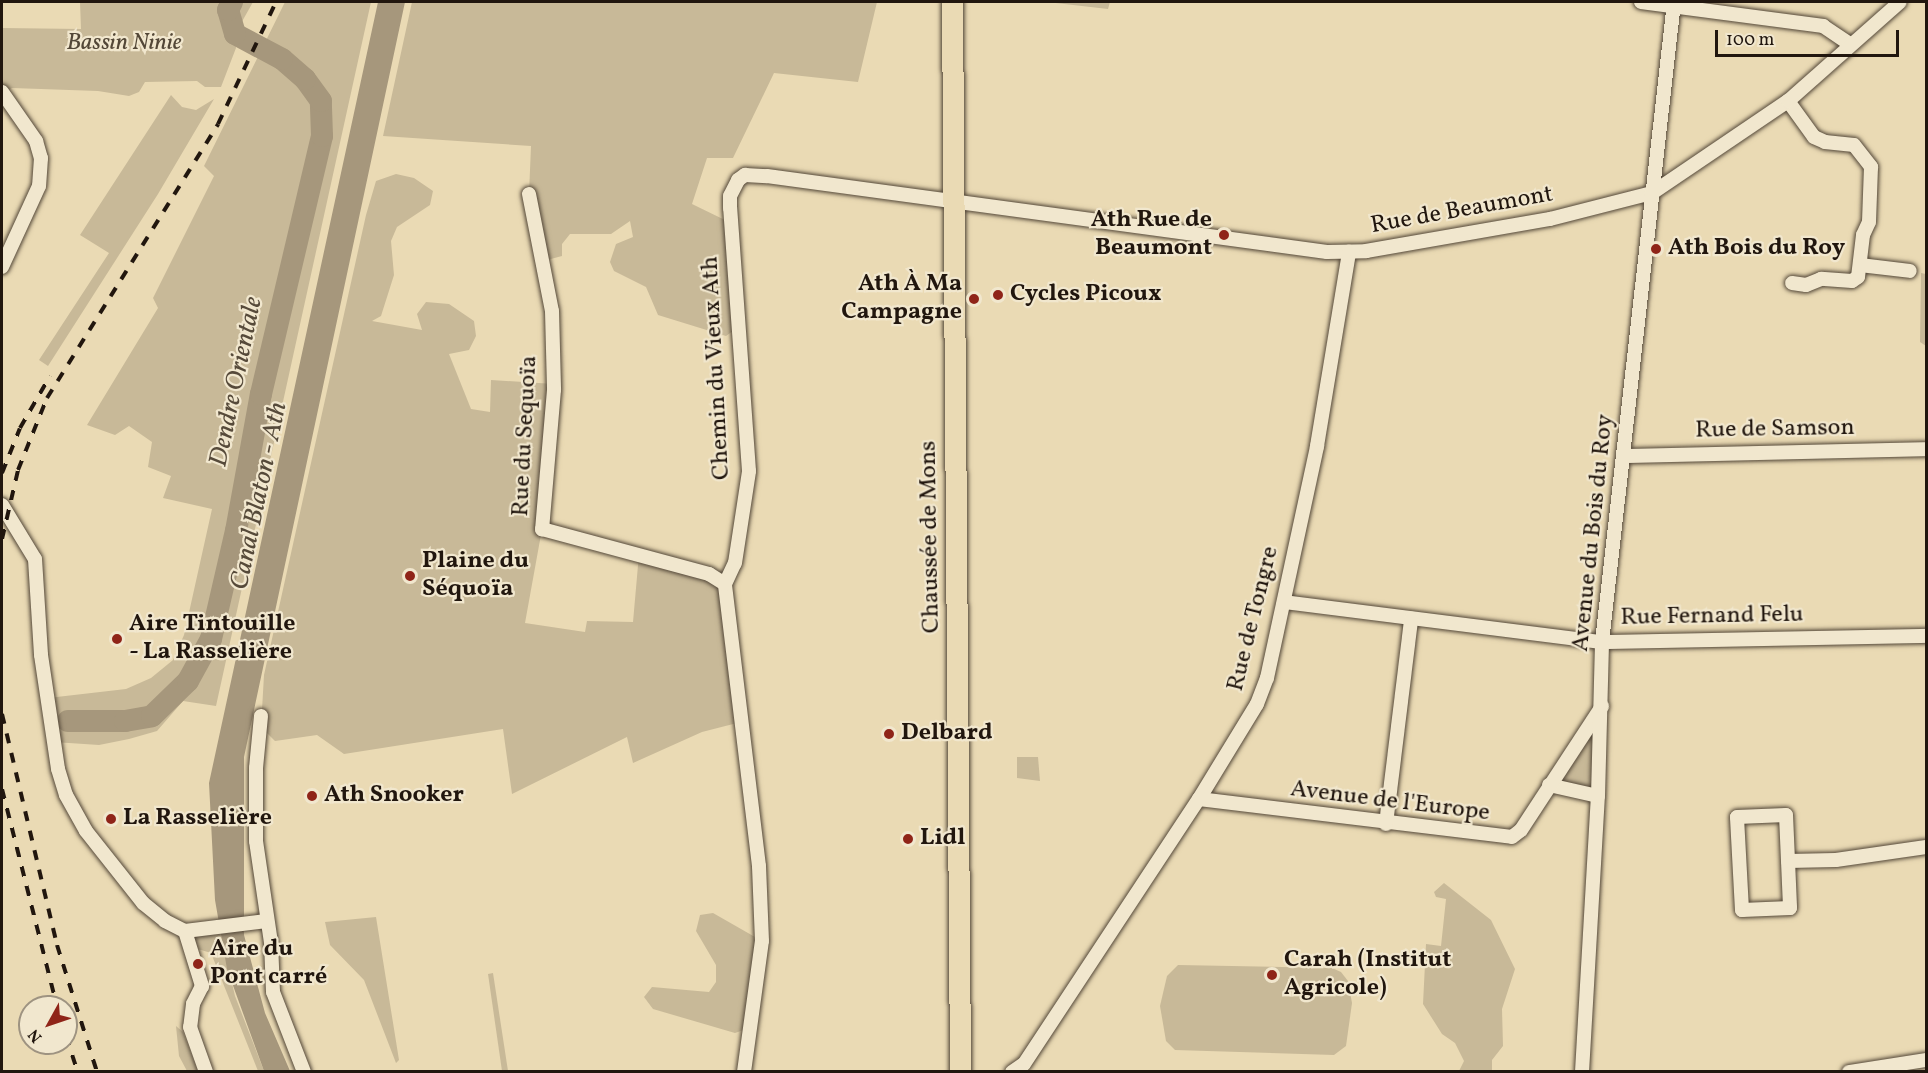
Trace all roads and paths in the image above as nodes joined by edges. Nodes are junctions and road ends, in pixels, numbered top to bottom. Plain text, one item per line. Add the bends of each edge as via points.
1 (952, 2) edge
2 (966, 2) edge
3 (1641, 2) edge
4 (1900, 2) edge
5 (1674, 4) edge
6 (1850, 44) junction
7 (2, 92) edge
8 (1788, 101) junction
9 (1652, 193) junction
10 (529, 194) dead end
11 (960, 203) junction
12 (1348, 252) junction
13 (1860, 265) junction
14 (2, 267) edge
15 (1910, 271) dead end
16 (1792, 283) dead end
17 (1926, 449) edge
18 (1624, 456) junction
19 (2, 506) edge
20 (725, 584) junction
21 (1284, 602) junction
22 (1411, 619) junction
23 (1926, 636) edge
24 (1602, 642) junction
25 (1602, 706) junction
26 (261, 716) dead end
27 (1549, 785) junction
28 (1598, 796) junction
29 (1199, 799) junction
30 (1386, 824) junction
31 (1926, 847) edge
32 (1788, 861) junction
33 (266, 921) junction
34 (185, 931) junction
35 (1926, 1060) edge
36 (206, 1071) edge
37 (303, 1071) edge
38 (744, 1071) edge
39 (960, 1071) edge
40 (971, 1071) edge
41 (1012, 1071) edge
42 (1582, 1071) edge
43 (1850, 1071) edge

1 - 11 main road, Chaussée de Mons
2 - 11 main road, Chaussée de Mons
3 - 5 street
4 - 6 street, Rue de Beaumont
5 - 6 street via 1823,26
5 - 9 street, Avenue du Bois du Roy
6 - 8 street, Rue de Beaumont
7 - 14 street via 36,141 41,158 39,186
8 - 9 street, Rue de Beaumont
8 - 13 street via 1815,137 1854,145 1868,160 1869,222 1863,235
9 - 12 street, Rue de Beaumont via 1550,219
9 - 18 street, Avenue du Bois du Roy
10 - 20 street, Rue du Sequoïa via 553,333 554,390 542,529 710,574
11 - 12 street, Rue de Beaumont
11 - 20 street, Chemin du Vieux Ath via 753,175 745,175 733,186 730,208 749,471 735,563
11 - 39 main road, Chaussée de Mons
11 - 40 main road, Chaussée de Mons
12 - 21 street, Rue de Tongre via 1317,446
13 - 15 street
13 - 16 street via 1859,274 1852,281 1821,279 1806,285
17 - 18 street, Rue de Samson
18 - 24 street, Avenue du Bois du Roy
19 - 34 street via 38,567 42,655 57,769 66,795 86,831 143,903
20 - 38 street, Chemin du Vieux Ath via 761,888 762,942
21 - 22 street, Rue Fernand Felu
21 - 29 street, Rue de Tongre via 1267,678 1257,704
22 - 24 street, Rue Fernand Felu
22 - 30 street
23 - 24 street, Rue Fernand Felu
24 - 25 street, Avenue du Bois du Roy
25 - 27 street, Avenue de l'Europe
25 - 28 street, Avenue du Bois du Roy
26 - 33 street via 256,841
27 - 28 street
27 - 30 street, Avenue de l'Europe via 1521,830 1512,837
28 - 42 street, Avenue du Bois du Roy
29 - 30 street, Avenue de l'Europe
29 - 41 street, Rue de Tongre via 1024,1064
31 - 32 street via 1836,860
32 - 32 street via 1786,815 1737,817 1742,910 1790,908
33 - 34 street
33 - 37 street via 273,992
34 - 36 street via 202,986 193,1004 190,1027
35 - 43 street

